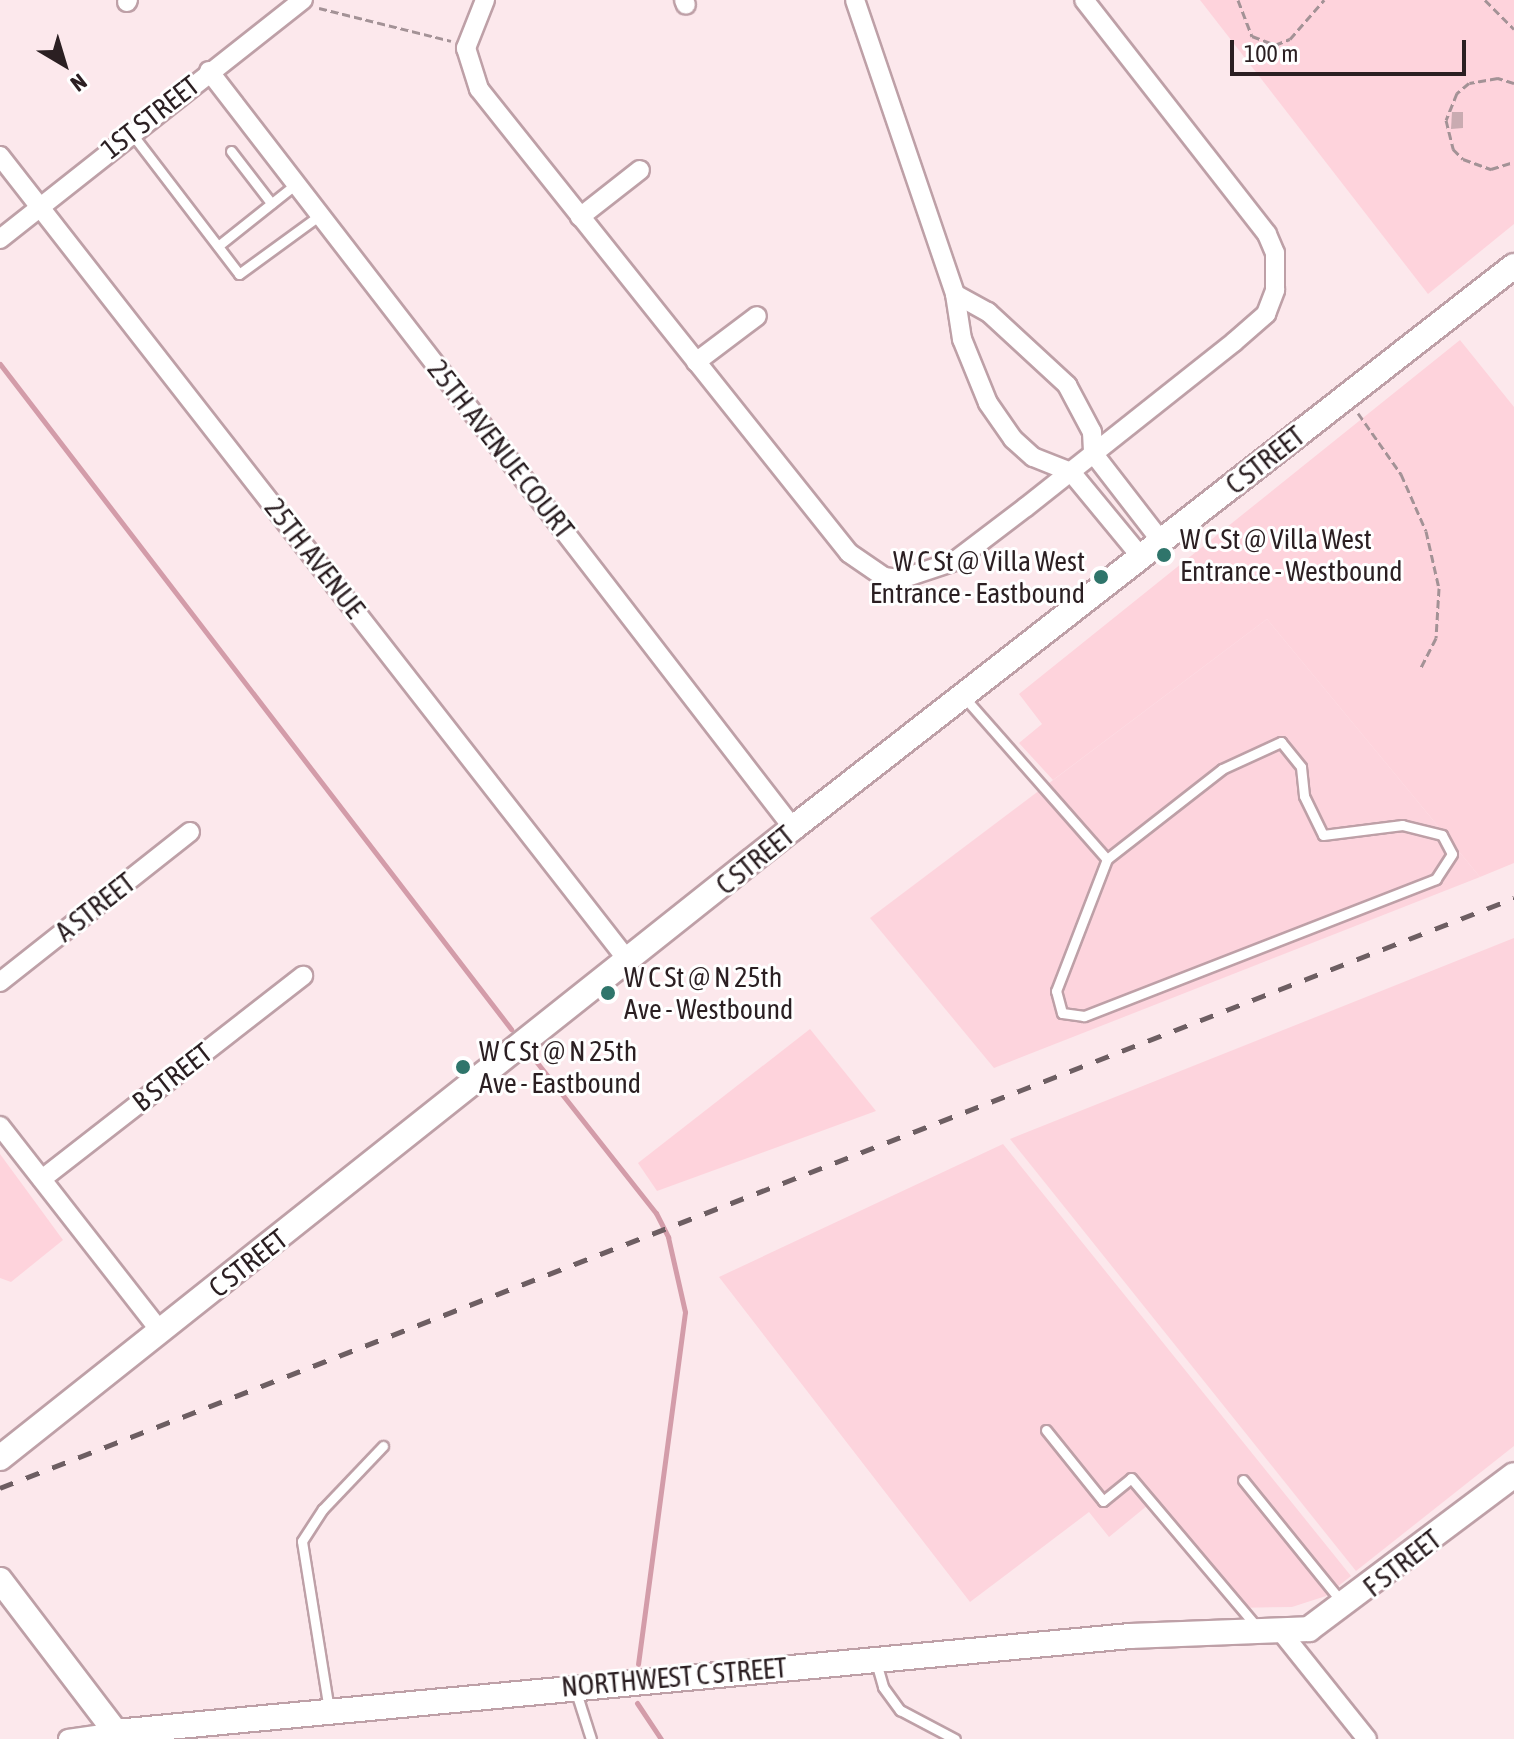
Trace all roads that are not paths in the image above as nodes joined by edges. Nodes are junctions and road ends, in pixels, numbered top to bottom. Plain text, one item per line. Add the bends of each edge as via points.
1 (485, 0) edge
2 (855, 0) edge
3 (1084, 0) edge
4 (310, 4) edge
5 (209, 71) junction
6 (131, 132) junction
7 (231, 151) dead end
8 (0, 156) edge
9 (640, 170) dead end
10 (296, 184) junction
11 (271, 203) junction
12 (37, 204) junction
13 (320, 215) junction
14 (580, 217) junction
15 (0, 239) edge
16 (218, 246) junction
17 (1514, 266) edge
18 (955, 294) junction
19 (757, 316) dead end
20 (696, 362) junction
21 (1093, 453) junction
22 (1071, 472) junction
23 (1161, 541) junction
24 (1141, 557) junction
25 (964, 697) junction
26 (793, 828) junction
27 (190, 832) dead end
28 (1107, 859) junction
29 (629, 962) junction
30 (303, 976) dead end
31 (0, 982) edge
32 (0, 1126) edge
33 (42, 1179) junction
34 (161, 1332) junction
35 (1046, 1430) dead end
36 (383, 1446) dead end
37 (0, 1458) edge
38 (1514, 1475) edge
39 (1243, 1480) dead end
40 (0, 1580) edge
41 (1346, 1607) junction
42 (1271, 1633) junction
43 (875, 1659) junction
44 (574, 1686) junction
45 (329, 1710) junction
46 (116, 1732) junction
47 (68, 1739) edge
48 (591, 1739) edge
49 (955, 1739) edge
50 (1367, 1739) edge

1 - 14 street via 466,44 479,89
2 - 18 street
3 - 21 street via 1267,234 1277,268 1266,314
4 - 5 street, 1ST STREET
5 - 6 street, 1ST STREET
5 - 10 street, 25TH AVENUE COURT
6 - 12 street, 1ST STREET
6 - 16 lane
7 - 11 lane
8 - 12 street, 25TH AVENUE
9 - 14 street
10 - 11 lane
10 - 13 street, 25TH AVENUE COURT
11 - 16 lane
12 - 15 street, 1ST STREET
12 - 29 street, 25TH AVENUE
13 - 16 lane via 246,273 239,274
13 - 26 street, 25TH AVENUE COURT
14 - 20 street
17 - 23 street, C STREET
18 - 21 street via 988,312 1051,366 1083,409
18 - 22 street via 964,347 998,420 1033,457
19 - 20 street
20 - 22 street via 849,553 884,577 911,579 955,561
21 - 22 street
21 - 23 street
22 - 24 street
23 - 24 street, C STREET
24 - 25 street, C STREET
25 - 26 street, C STREET
25 - 28 lane
26 - 29 street, C STREET
27 - 31 street, A STREET
28 - 28 lane via 1222,769 1281,742 1301,767 1304,796 1323,835 1402,825 1442,835 1452,854 1436,879 1084,1016 1062,1013 1056,991
29 - 34 street, C STREET
30 - 33 street, B STREET
32 - 33 street
33 - 34 street
34 - 37 street, C STREET
35 - 42 lane via 1103,1501 1131,1478
36 - 45 lane via 323,1509 302,1541
38 - 41 street, F STREET
39 - 41 lane
40 - 46 street
41 - 42 street, F STREET via 1309,1629
42 - 43 street, NORTHWEST C STREET via 1207,1630
42 - 50 street
43 - 44 street, NORTHWEST C STREET
43 - 49 lane via 883,1687 900,1710
44 - 45 street, NORTHWEST C STREET
44 - 48 lane
45 - 46 street, NORTHWEST C STREET
46 - 47 street, NORTHWEST C STREET

